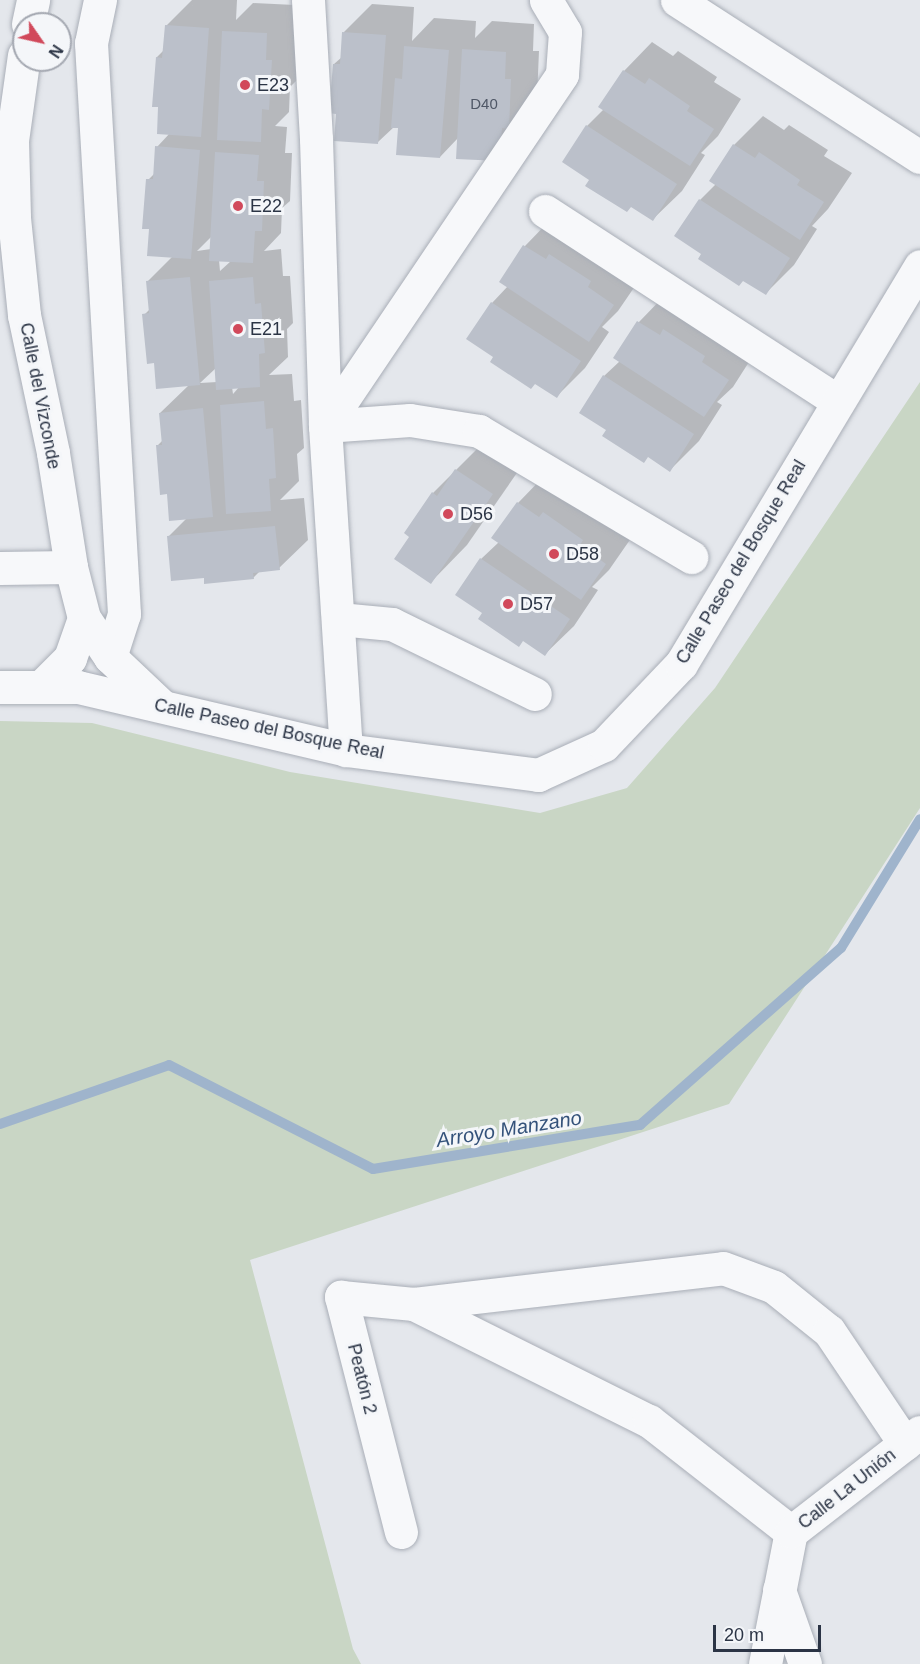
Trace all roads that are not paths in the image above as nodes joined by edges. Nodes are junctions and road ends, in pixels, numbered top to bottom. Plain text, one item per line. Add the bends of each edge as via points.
1 (100, 0) edge
2 (308, 0) edge
3 (546, 0) edge
4 (677, 0) edge
5 (22, 72) edge
6 (920, 157) edge
7 (545, 211) dead end
8 (0, 253) edge
9 (920, 266) edge
10 (12, 315) edge
11 (838, 401) junction
12 (325, 426) junction
13 (691, 557) dead end
14 (71, 567) junction
15 (0, 568) edge
16 (84, 618) junction
17 (339, 619) junction
18 (110, 657) junction
19 (0, 687) edge
20 (41, 687) junction
21 (535, 694) dead end
22 (162, 706) junction
23 (346, 750) junction
24 (414, 1304) junction
25 (913, 1438) edge
26 (401, 1532) dead end
27 (791, 1532) junction
28 (778, 1588) junction
29 (765, 1664) edge
30 (806, 1664) edge

1 - 18 street via 91,42 123,614
2 - 12 street
3 - 12 street via 565,32 562,74
4 - 6 street
5 - 10 street, Calle del Vizconde via 12,140
7 - 11 street
8 - 10 street
9 - 11 street, Calle Paseo del Bosque Real
10 - 14 street, Calle del Vizconde via 53,453
11 - 23 street, Calle Paseo del Bosque Real via 681,664 604,745 538,775
12 - 13 street via 410,420 479,431
12 - 17 street
14 - 15 street
14 - 16 street, Calle del Vizconde
16 - 18 street, Calle del Vizconde
16 - 20 street via 70,658
17 - 21 street via 392,624
17 - 23 street
18 - 22 street, Calle del Vizconde
19 - 20 street, Calle Paseo del Bosque Real
20 - 22 street, Calle Paseo del Bosque Real via 78,687
22 - 23 street, Calle Paseo del Bosque Real
24 - 25 street via 723,1268 774,1287 829,1331
24 - 26 street, Peatón 2 via 341,1297
24 - 27 street via 650,1421
25 - 27 street, Calle La Unión
27 - 28 street, Calle La Unión
28 - 29 street, Calle La Unión
28 - 30 street

